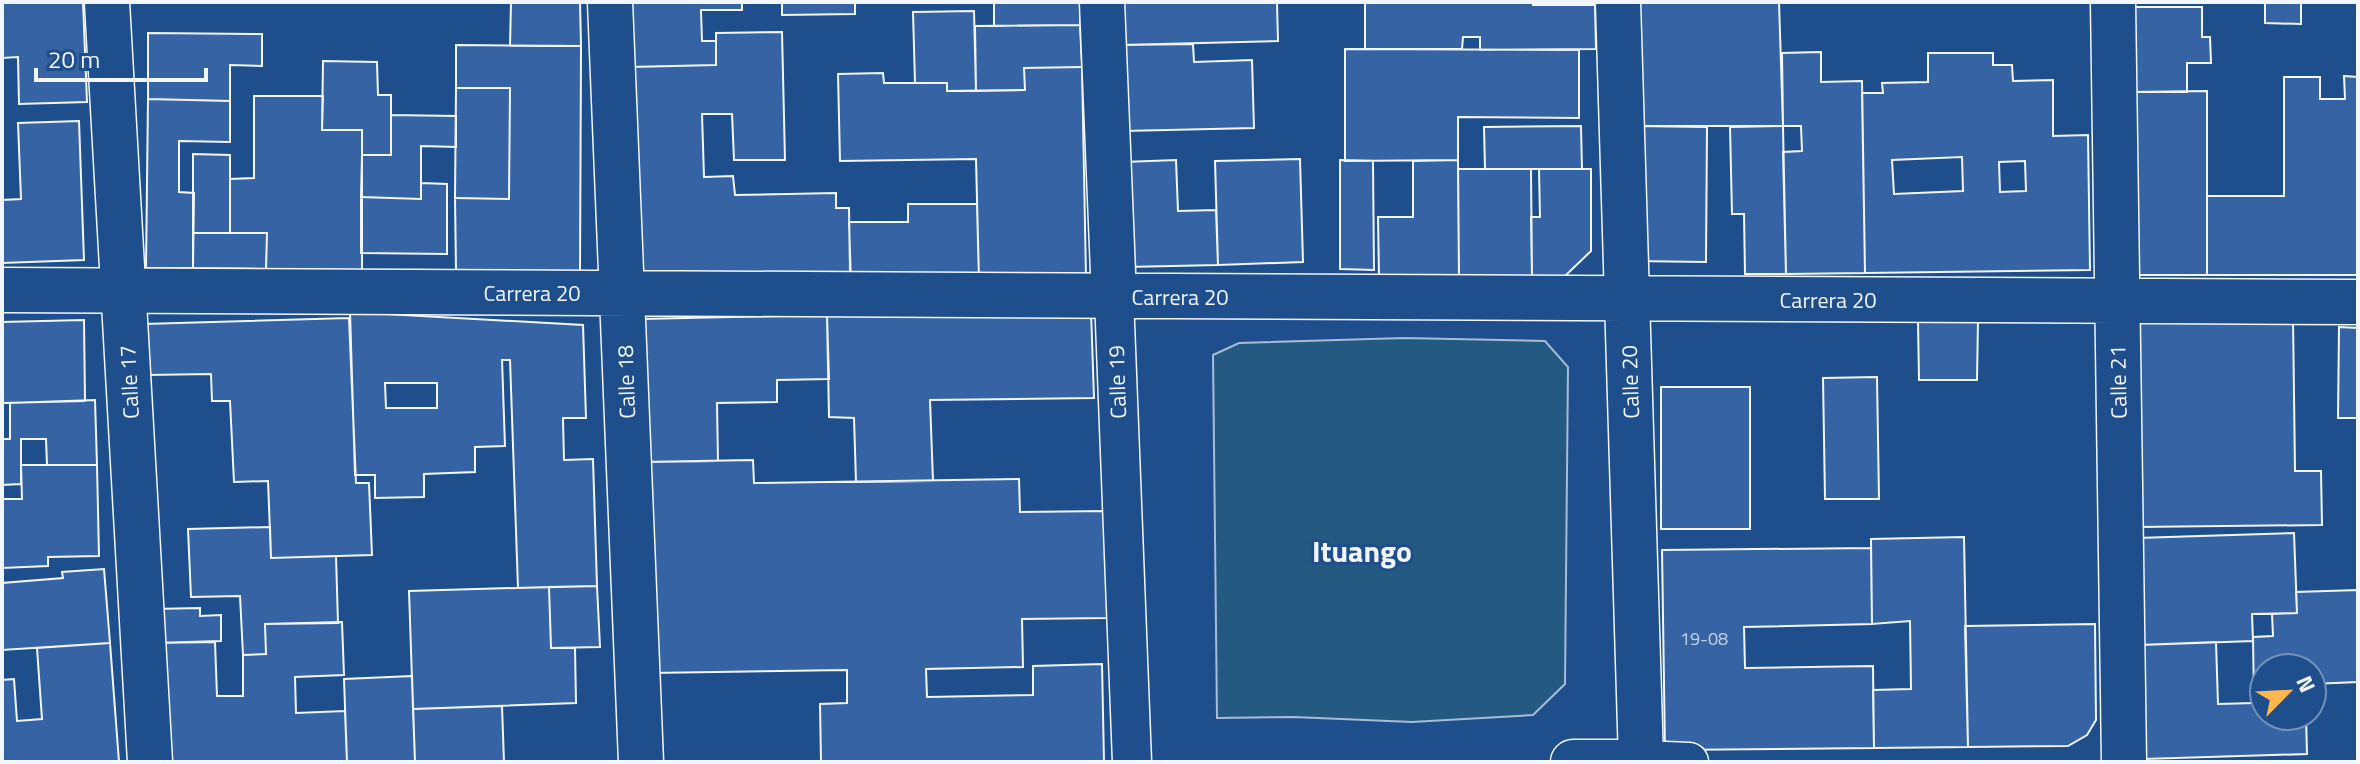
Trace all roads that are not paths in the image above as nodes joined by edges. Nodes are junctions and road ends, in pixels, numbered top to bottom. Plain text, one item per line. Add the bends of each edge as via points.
1 (107, 2) edge
2 (610, 2) edge
3 (1102, 2) edge
4 (1618, 2) edge
5 (2113, 2) edge
6 (2, 290) edge
7 (124, 291) junction
8 (623, 293) junction
9 (1114, 297) junction
10 (1627, 299) junction
11 (2117, 301) junction
12 (2358, 302) edge
13 (1641, 761) edge
14 (150, 762) edge
15 (641, 762) edge
16 (1132, 762) edge
17 (1573, 762) edge
18 (1689, 762) edge
19 (2124, 762) edge

1 - 7 street, Calle 17
2 - 8 street, Calle 18
3 - 9 street, Calle 19
4 - 10 street, Calle 20
5 - 11 street, Calle 21
6 - 7 street, Carrera 20
7 - 8 street, Carrera 20
7 - 14 street, Calle 17
8 - 9 street, Carrera 20
8 - 15 street, Calle 18
9 - 10 street, Carrera 20
9 - 16 street, Calle 19
10 - 11 street, Carrera 20
10 - 13 street, Calle 20
11 - 12 street, Carrera 20
11 - 19 street, Calle 21
13 - 17 street
13 - 18 street

